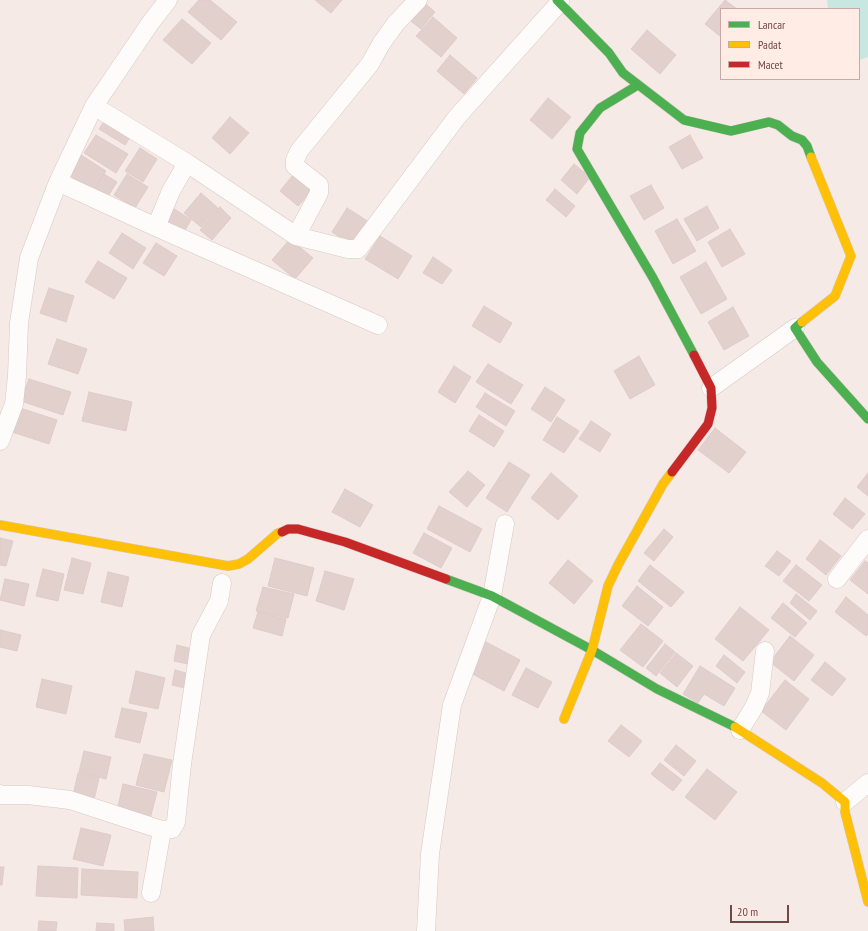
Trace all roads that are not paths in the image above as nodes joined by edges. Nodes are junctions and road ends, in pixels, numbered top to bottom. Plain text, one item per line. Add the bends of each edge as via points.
1 (168, 0) edge
2 (418, 0) edge
3 (559, 1) edge
4 (638, 86) junction
5 (94, 106) junction
6 (187, 163) junction
7 (58, 182) junction
8 (156, 227) junction
9 (296, 236) junction
10 (378, 325) dead end
11 (795, 328) junction
12 (711, 388) junction
13 (868, 419) edge
14 (0, 441) edge
15 (505, 524) dead end
16 (0, 525) edge
17 (868, 539) edge
18 (837, 579) dead end
19 (222, 583) dead end
20 (492, 596) junction
21 (592, 650) junction
22 (765, 651) dead end
23 (564, 719) dead end
24 (740, 730) junction
25 (868, 783) edge
26 (0, 794) edge
27 (845, 802) junction
28 (162, 830) junction
29 (151, 893) dead end
30 (868, 902) edge
31 (426, 931) edge

1 - 5 street
2 - 9 street via 396,23 370,64 299,151 294,166 319,185 319,193
3 - 4 street via 609,53 623,74
3 - 9 street via 457,117 358,249 348,249
4 - 11 street via 684,120 731,131 769,122 802,140 807,146 851,256 835,296
4 - 12 street via 600,108 580,133 577,149 652,278
5 - 6 street
5 - 7 street
6 - 8 street via 171,191
6 - 9 street
7 - 8 street
7 - 14 street via 29,258 19,323 14,404
8 - 10 street
11 - 12 street
11 - 13 street via 817,362
12 - 21 street via 712,408 708,424 663,484 618,565 608,586
15 - 20 street
16 - 20 street via 228,566 244,561 278,533 298,529 345,542
17 - 18 street
19 - 28 street via 219,601 201,635 176,822 172,829
20 - 21 street
20 - 31 street via 452,705 430,854
21 - 23 street
21 - 24 street via 657,689
22 - 24 street via 760,693
24 - 27 street via 822,783
25 - 27 street
26 - 28 street via 70,800
27 - 30 street via 845,812
28 - 29 street

